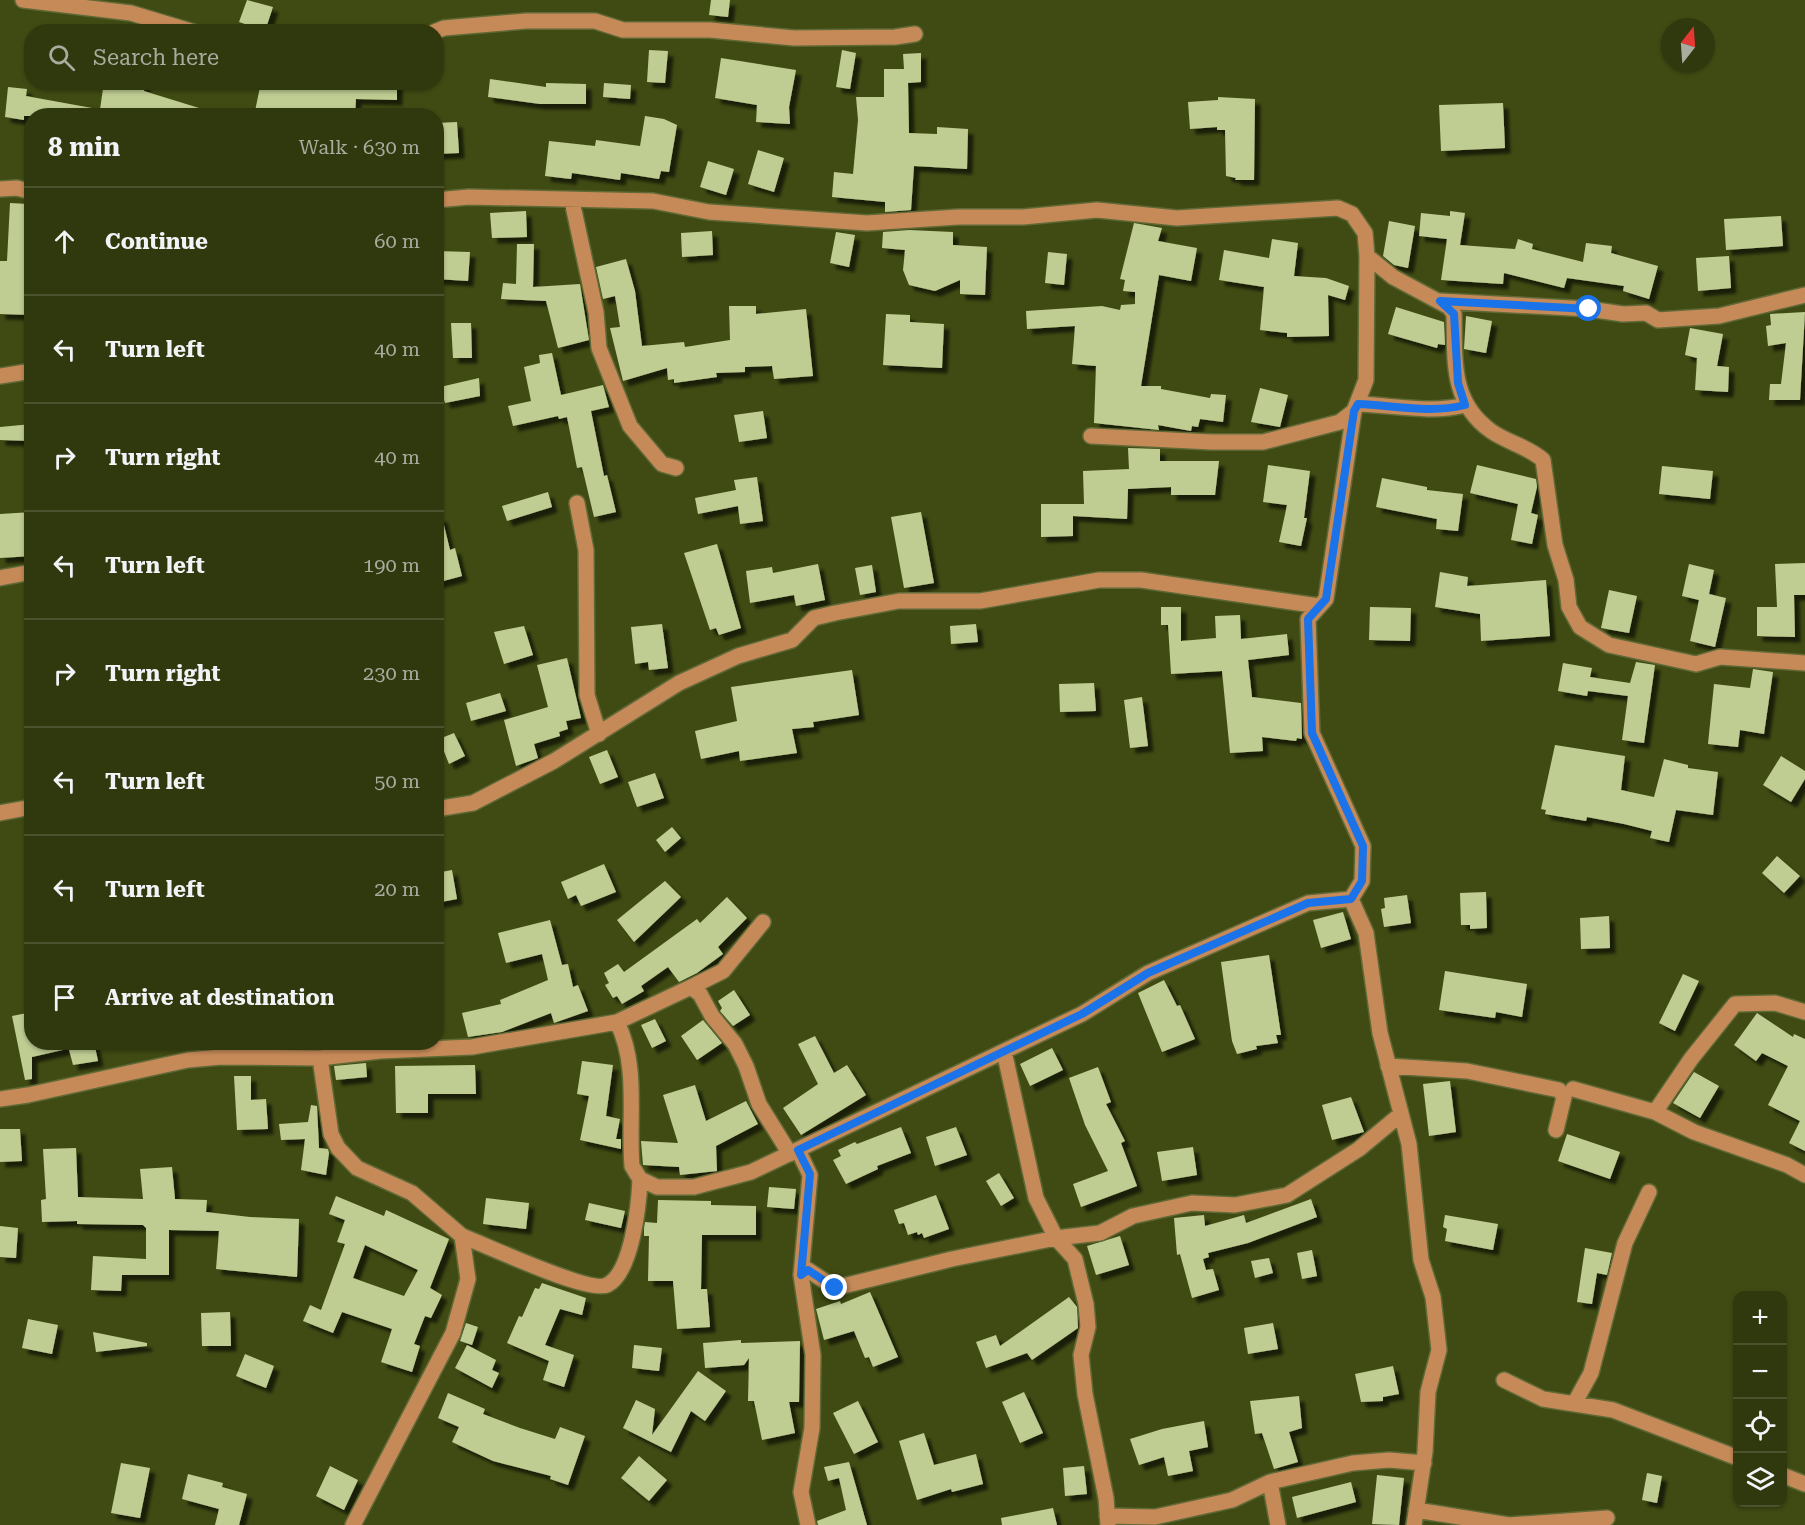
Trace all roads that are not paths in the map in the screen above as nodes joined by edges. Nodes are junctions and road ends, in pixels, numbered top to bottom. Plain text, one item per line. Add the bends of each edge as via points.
1 (23, 0) edge
2 (167, 24) edge
3 (444, 28) edge
4 (915, 34) dead end
5 (0, 189) edge
6 (24, 190) edge
7 (444, 199) edge
8 (572, 201) junction
9 (1367, 256) junction
10 (1805, 295) edge
11 (1440, 301) junction
12 (24, 372) edge
13 (0, 376) edge
14 (1465, 405) junction
15 (1356, 408) junction
16 (1091, 435) dead end
17 (676, 468) dead end
18 (577, 503) dead end
19 (24, 574) edge
20 (0, 578) edge
21 (1319, 606) junction
22 (1805, 663) edge
23 (599, 734) junction
24 (24, 808) edge
25 (444, 808) edge
26 (0, 813) edge
27 (1351, 899) junction
28 (763, 922) dead end
29 (691, 987) junction
30 (1805, 1012) edge
31 (617, 1022) junction
32 (444, 1048) edge
33 (403, 1050) edge
34 (1004, 1051) junction
35 (320, 1058) junction
36 (1388, 1066) junction
37 (1573, 1089) dead end
38 (0, 1099) edge
39 (1655, 1112) junction
40 (1401, 1114) junction
41 (1556, 1130) dead end
42 (794, 1152) junction
43 (1805, 1175) edge
44 (640, 1179) junction
45 (1649, 1192) dead end
46 (462, 1236) junction
47 (1056, 1238) junction
48 (801, 1275) junction
49 (1504, 1380) dead end
50 (1574, 1404) junction
51 (1733, 1456) edge
52 (1424, 1463) junction
53 (1787, 1477) edge
54 (1270, 1482) junction
55 (1805, 1484) edge
56 (1415, 1518) edge
57 (1607, 1518) dead end
58 (1107, 1520) edge
59 (353, 1525) edge
60 (808, 1525) edge
61 (1278, 1525) edge

1 - 2 street via 131,13
3 - 4 street via 526,21 596,21 623,30 710,30 794,38 895,38
5 - 6 street
7 - 8 street
8 - 9 street via 653,201 709,212 867,223 1097,210 1176,218 1338,208 1359,222 1365,233
8 - 17 street via 596,312 598,348 630,426 662,464
9 - 11 street via 1393,278
9 - 15 street via 1366,380
10 - 11 street via 1719,316 1658,320 1646,313
11 - 14 street via 1454,314 1458,383
12 - 13 street
14 - 15 street via 1427,410 1395,405
14 - 22 street via 1491,432 1523,445 1543,460 1555,545 1566,580 1569,607 1580,627 1608,645 1696,664 1720,657
15 - 16 street via 1340,422 1263,442
15 - 21 street via 1326,599
18 - 23 street via 586,550 587,695
19 - 20 street
21 - 23 street via 1141,580 1090,581 980,601 898,601 814,618 792,640 738,656 679,683
21 - 27 street via 1308,619 1312,733 1363,846 1362,881
23 - 25 street via 473,804
24 - 26 street
27 - 34 street via 1308,903 1267,919 1148,973 1082,1014
27 - 36 street via 1366,933
28 - 29 street via 723,971
29 - 31 street
29 - 42 street via 735,1044 759,1104
30 - 39 street via 1775,1003 1735,1004
31 - 32 street
31 - 44 street via 626,1039 632,1166
33 - 35 street
34 - 42 street
34 - 47 street via 1036,1198
35 - 38 street via 188,1059
35 - 46 street via 331,1134 338,1148 357,1168 412,1193
36 - 40 street
36 - 41 street via 1467,1071 1558,1090 1564,1097
37 - 39 street
39 - 43 street via 1694,1132
40 - 47 street via 1359,1149 1287,1195 1235,1205 1192,1203 1133,1216 1101,1233
40 - 52 street via 1409,1144 1420,1260 1433,1298 1439,1350 1428,1392
42 - 44 street via 751,1172 694,1187 657,1187
42 - 48 street via 810,1174
44 - 46 street via 638,1213 628,1251 619,1273 599,1288 577,1283
45 - 50 street via 1625,1243 1592,1373
46 - 59 street via 468,1279 453,1332
47 - 48 street via 835,1288 808,1270
47 - 58 street via 1075,1259 1086,1304 1088,1327 1081,1355
48 - 60 street via 813,1355 812,1428 801,1492
49 - 50 street via 1543,1399
50 - 51 street via 1613,1410
52 - 54 street via 1389,1460 1353,1464
52 - 56 street
53 - 55 street
54 - 58 street via 1232,1500 1155,1517
54 - 61 street
56 - 57 street via 1509,1525

